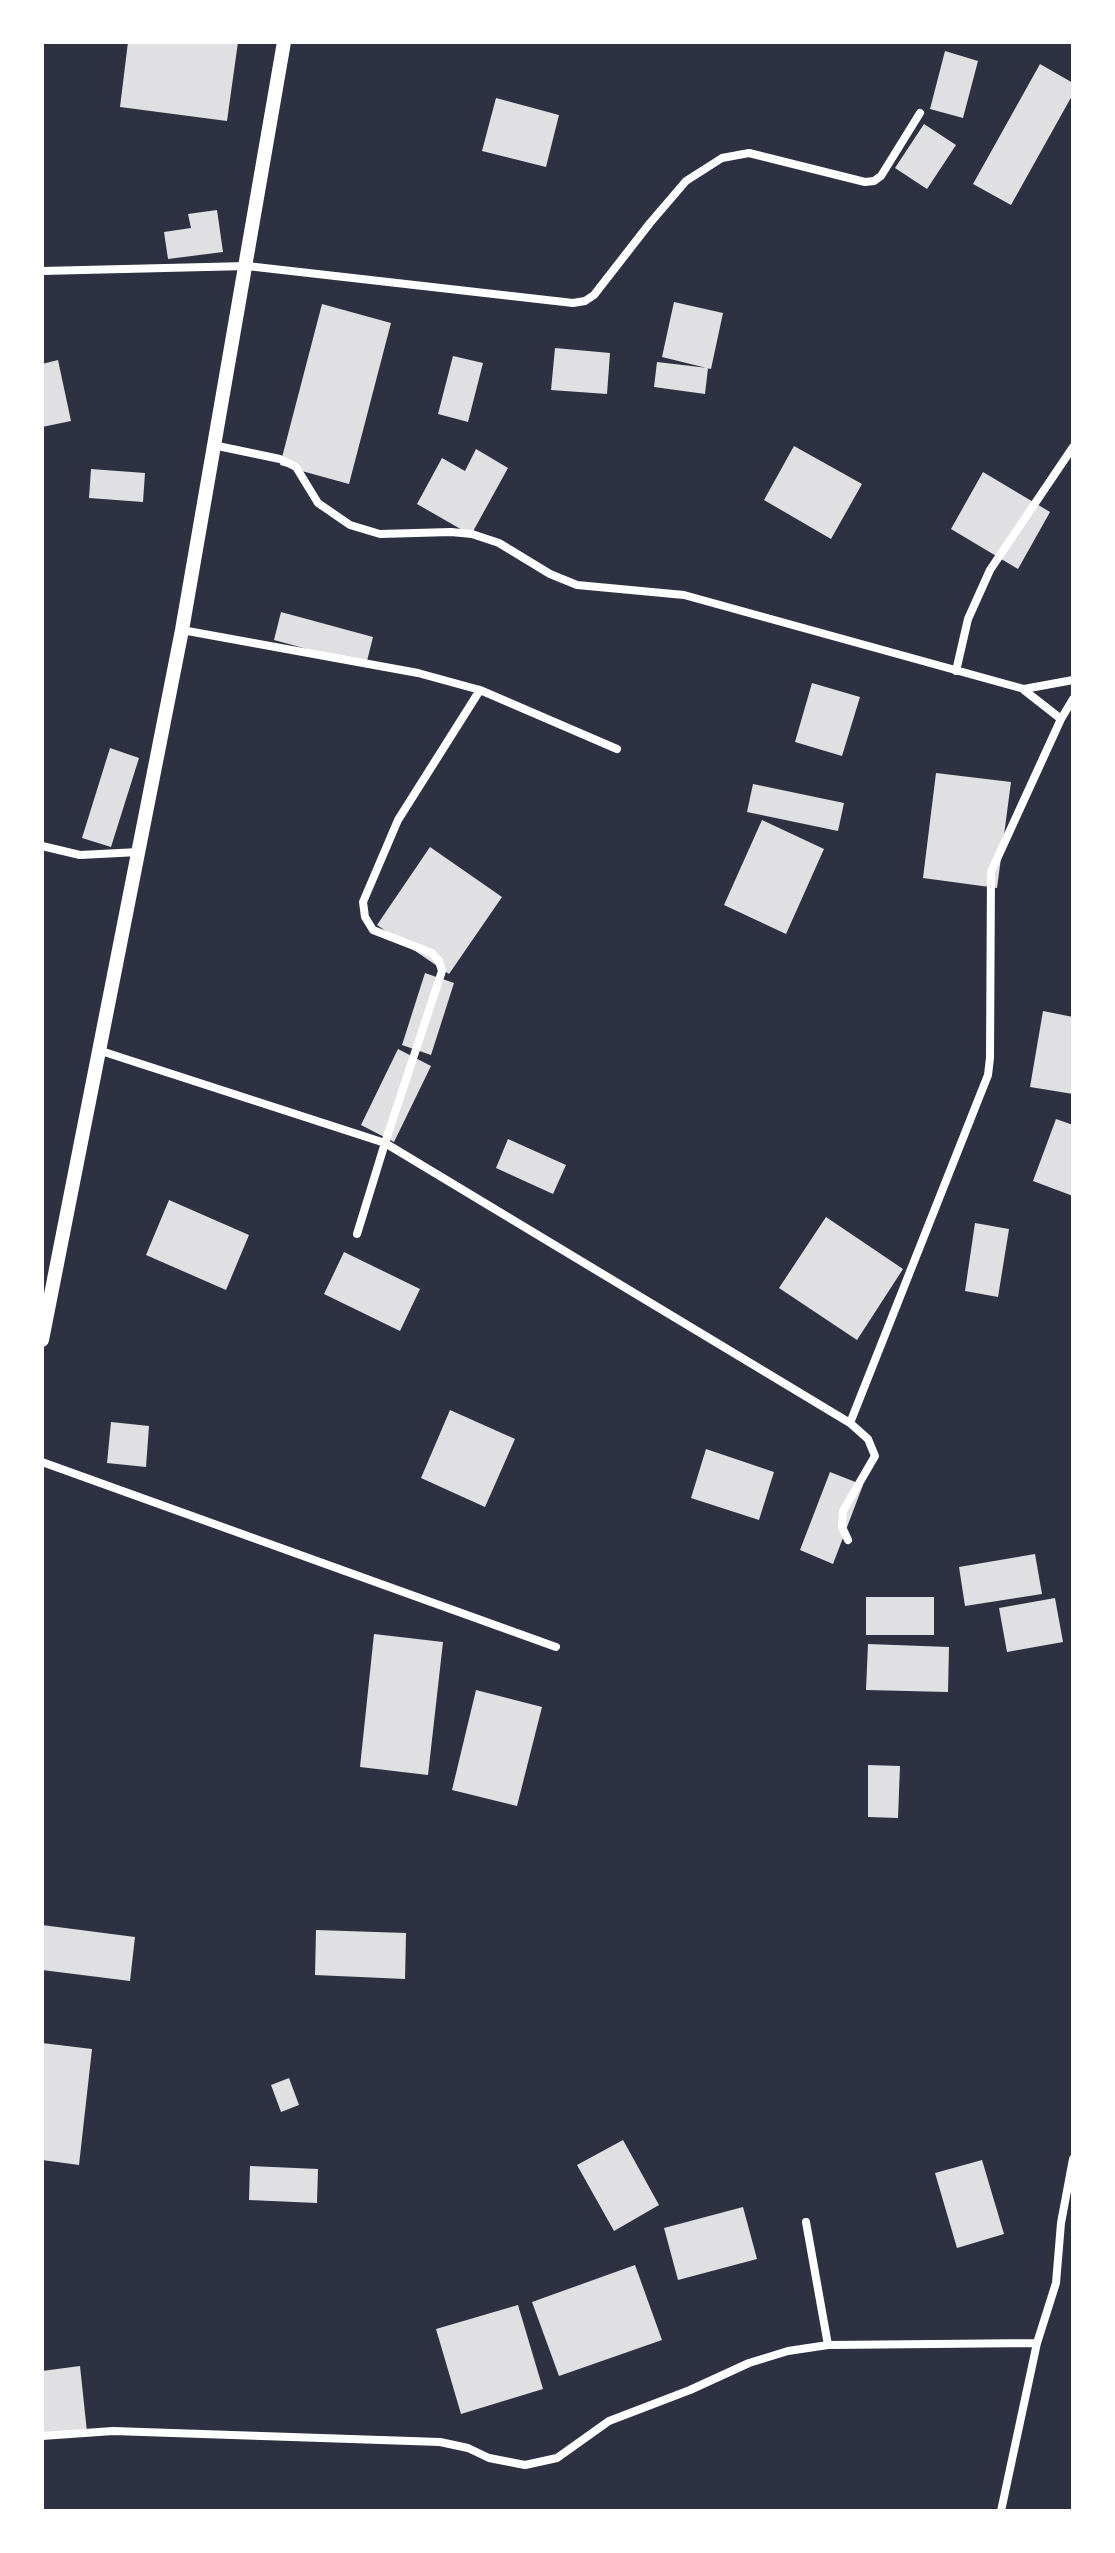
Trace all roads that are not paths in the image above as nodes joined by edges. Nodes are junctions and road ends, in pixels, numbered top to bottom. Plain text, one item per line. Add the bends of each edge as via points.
1 (284, 42) edge
2 (920, 113) dead end
3 (247, 266) junction
4 (42, 271) edge
5 (213, 445) junction
6 (1073, 447) edge
7 (182, 630) junction
8 (956, 671) junction
9 (1073, 680) edge
10 (1024, 689) junction
11 (480, 690) junction
12 (1073, 699) edge
13 (1061, 719) junction
14 (617, 749) dead end
15 (42, 846) edge
16 (140, 852) junction
17 (98, 1050) junction
18 (385, 1143) junction
19 (357, 1234) dead end
20 (42, 1340) edge
21 (850, 1423) junction
22 (42, 1462) edge
23 (848, 1540) dead end
24 (556, 1647) dead end
25 (1073, 2159) edge
26 (806, 2222) dead end
27 (1037, 2343) junction
28 (828, 2345) junction
29 (42, 2436) edge
30 (1001, 2511) edge

1 - 3 street
2 - 3 street via 874,181 749,153 722,158 686,181 585,301
3 - 4 street
3 - 5 street
5 - 7 street
5 - 8 street via 296,467 318,503 350,525 380,534 472,534 577,585 684,595
6 - 8 street via 990,570 968,619
7 - 11 street via 418,673
7 - 16 street
8 - 10 street
9 - 10 street
10 - 13 street
11 - 14 street
11 - 18 street via 398,820 363,902 373,930 432,953 442,971
12 - 13 street
13 - 21 street via 991,872 988,1075
15 - 16 street via 80,855
16 - 17 street
17 - 18 street
17 - 20 street
18 - 19 street
18 - 21 street
21 - 23 street via 868,1439 875,1456 843,1511
22 - 24 street
25 - 27 street via 1056,2283
26 - 28 street
27 - 28 street
27 - 30 street
28 - 29 street via 749,2363 609,2421 557,2458 525,2465 440,2442 113,2431

